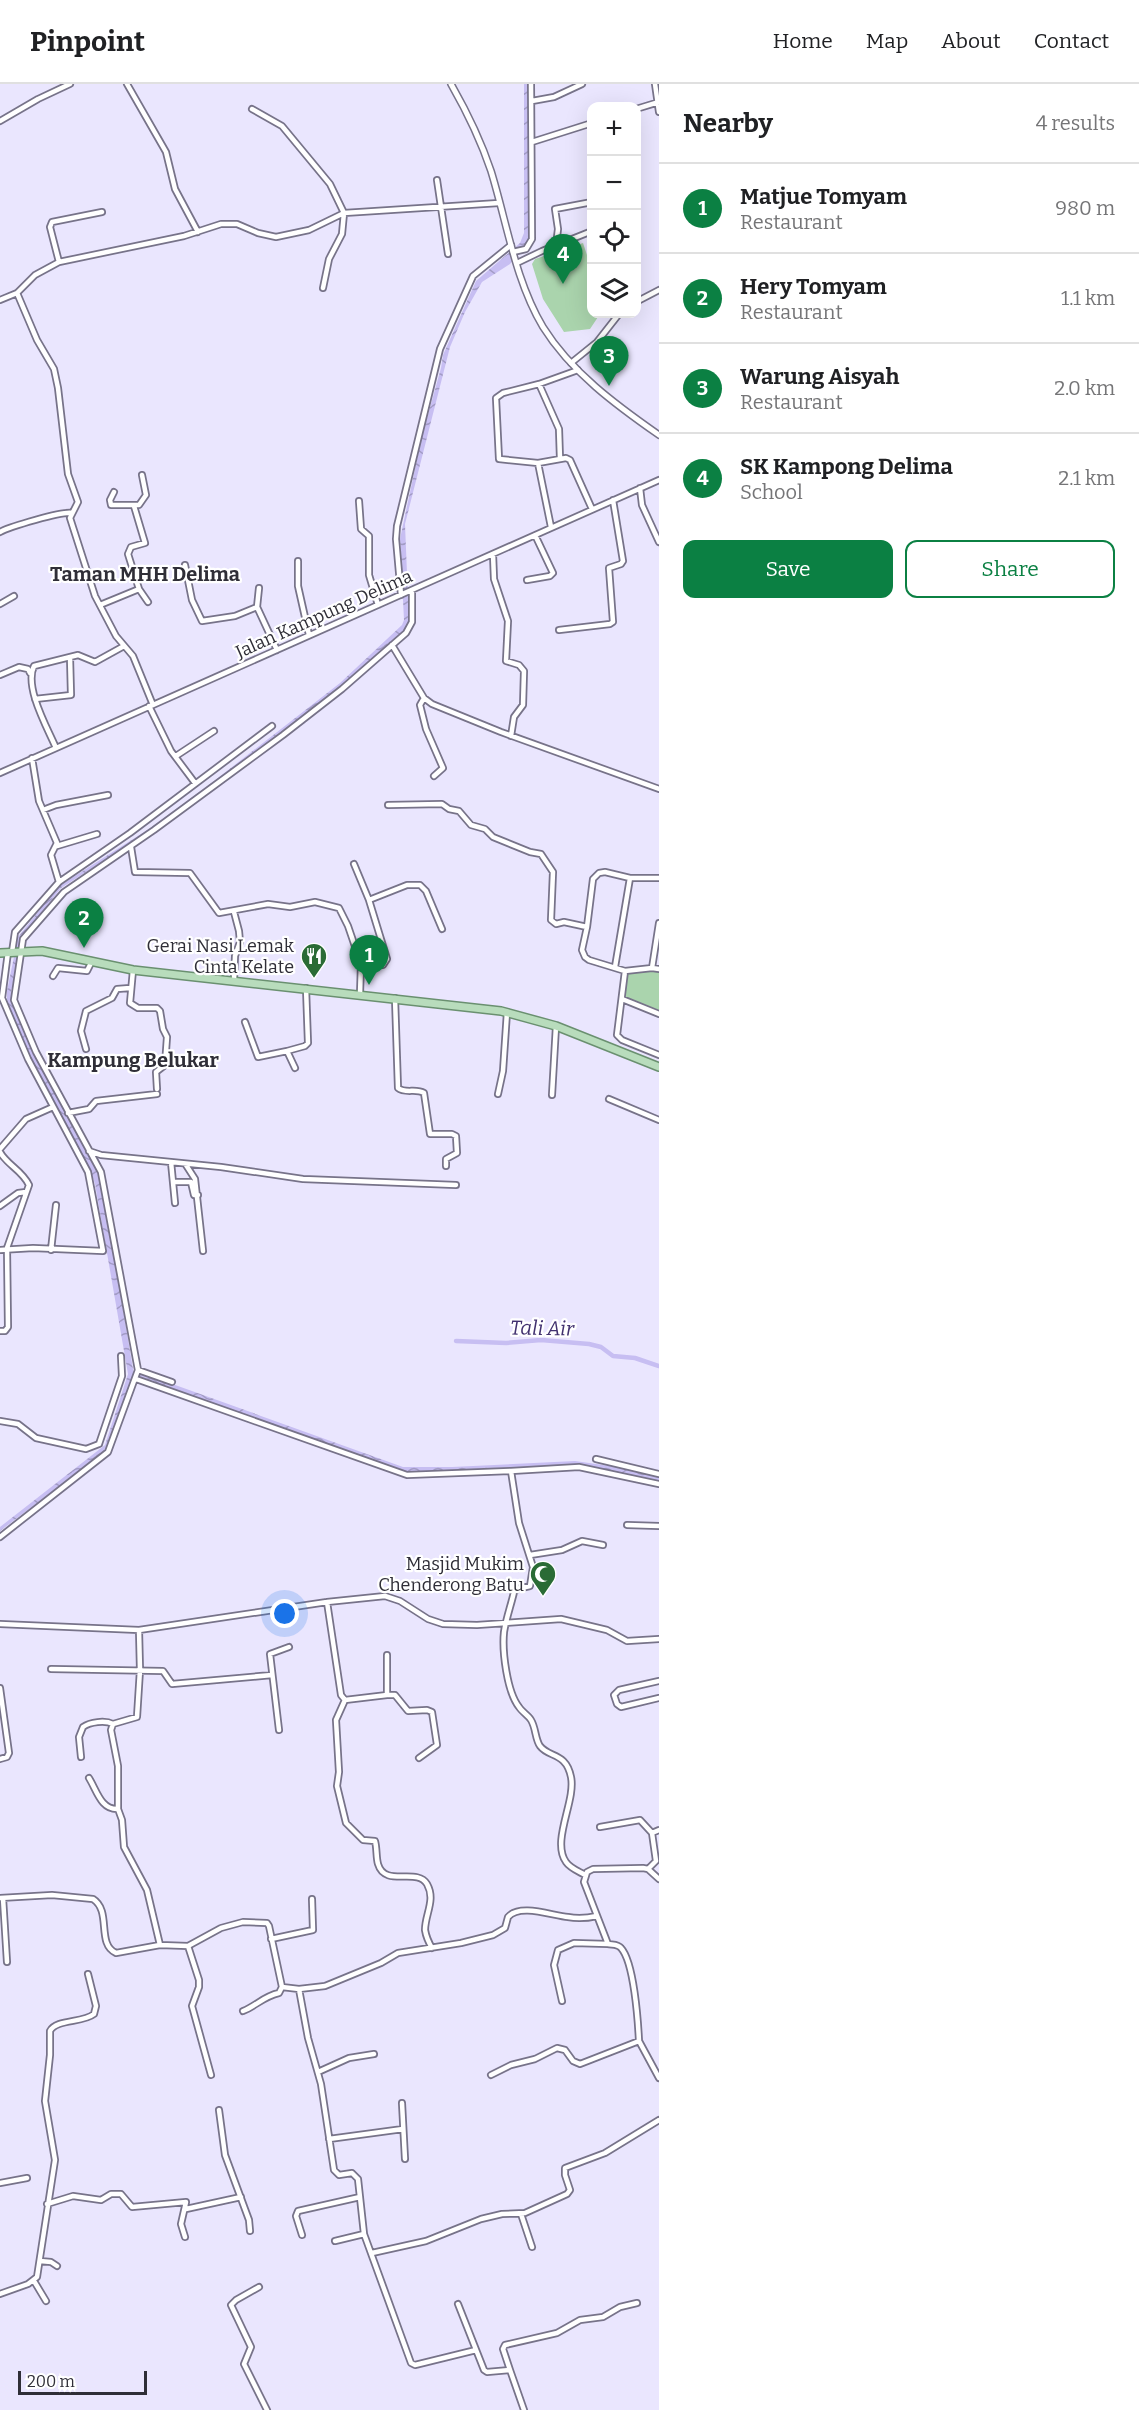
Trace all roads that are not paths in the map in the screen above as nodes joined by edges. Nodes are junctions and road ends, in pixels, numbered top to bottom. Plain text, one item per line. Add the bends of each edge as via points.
1 (70, 84) edge
2 (127, 84) edge
3 (451, 84) edge
4 (531, 84) edge
5 (582, 84) edge
6 (655, 84) edge
7 (532, 101) junction
8 (658, 102) edge
9 (641, 107) edge
10 (252, 109) dead end
11 (659, 112) edge
12 (0, 121) edge
13 (587, 124) edge
14 (532, 142) junction
15 (437, 180) dead end
16 (499, 203) junction
17 (587, 203) edge
18 (441, 206) junction
19 (102, 212) dead end
20 (344, 213) junction
21 (198, 232) junction
22 (587, 233) edge
23 (556, 245) junction
24 (512, 249) junction
25 (448, 254) dead end
26 (59, 262) junction
27 (517, 263) junction
28 (323, 288) dead end
29 (659, 290) edge
30 (17, 293) junction
31 (641, 299) edge
32 (0, 300) edge
33 (616, 318) edge
34 (571, 363) junction
35 (578, 370) junction
36 (539, 384) junction
37 (659, 435) edge
38 (560, 459) junction
39 (537, 463) junction
40 (142, 475) dead end
41 (659, 480) edge
42 (640, 488) junction
43 (114, 492) dead end
44 (613, 500) junction
45 (359, 501) dead end
46 (134, 506) junction
47 (592, 509) junction
48 (72, 513) junction
49 (551, 527) junction
50 (0, 532) edge
51 (535, 535) junction
52 (659, 542) edge
53 (493, 554) junction
54 (298, 561) dead end
55 (185, 565) dead end
56 (527, 580) dead end
57 (139, 588) junction
58 (259, 588) dead end
59 (412, 590) junction
60 (401, 595) junction
61 (14, 596) dead end
62 (148, 602) dead end
63 (0, 604) edge
64 (100, 605) junction
65 (378, 605) junction
66 (257, 607) junction
67 (559, 630) dead end
68 (309, 635) junction
69 (392, 645) junction
70 (124, 646) junction
71 (277, 650) junction
72 (70, 657) junction
73 (30, 673) junction
74 (0, 675) edge
75 (424, 698) junction
76 (35, 699) junction
77 (151, 706) junction
78 (272, 726) dead end
79 (214, 731) dead end
80 (511, 736) junction
81 (56, 747) junction
82 (176, 756) junction
83 (32, 758) junction
84 (0, 772) edge
85 (434, 776) dead end
86 (195, 783) junction
87 (659, 789) edge
88 (108, 795) dead end
89 (388, 805) dead end
90 (43, 810) junction
91 (97, 834) dead end
92 (57, 846) junction
93 (131, 847) junction
94 (354, 864) dead end
95 (630, 878) junction
96 (659, 878) edge
97 (59, 882) junction
98 (369, 900) junction
99 (234, 912) junction
100 (659, 922) edge
101 (587, 927) junction
102 (442, 929) dead end
103 (658, 936) edge
104 (13, 952) junction
105 (0, 953) edge
106 (71, 956) junction
107 (92, 961) junction
108 (361, 964) junction
109 (615, 967) junction
110 (652, 968) junction
111 (69, 969) junction
112 (659, 969) edge
113 (133, 970) junction
114 (625, 971) junction
115 (53, 976) dead end
116 (234, 980) junction
117 (130, 988) junction
118 (306, 988) junction
119 (360, 994) junction
120 (395, 998) junction
121 (622, 999) junction
122 (507, 1012) junction
123 (659, 1014) edge
124 (245, 1022) dead end
125 (556, 1026) junction
126 (86, 1049) dead end
127 (287, 1051) junction
128 (659, 1055) edge
129 (657, 1066) edge
130 (295, 1068) dead end
131 (498, 1094) dead end
132 (552, 1095) dead end
133 (609, 1099) dead end
134 (53, 1107) junction
135 (68, 1113) junction
136 (659, 1120) edge
137 (0, 1150) edge
138 (89, 1151) junction
139 (5, 1161) junction
140 (171, 1162) junction
141 (184, 1164) junction
142 (0, 1165) edge
143 (446, 1166) dead end
144 (173, 1182) junction
145 (456, 1185) dead end
146 (26, 1192) junction
147 (198, 1195) junction
148 (175, 1203) dead end
149 (56, 1204) dead end
150 (0, 1206) edge
151 (8, 1248) junction
152 (0, 1250) edge
153 (51, 1250) junction
154 (203, 1251) dead end
155 (0, 1331) edge
156 (121, 1356) dead end
157 (138, 1370) junction
158 (136, 1378) junction
159 (172, 1382) dead end
160 (0, 1421) edge
161 (99, 1444) junction
162 (107, 1451) junction
163 (596, 1459) dead end
164 (511, 1471) junction
165 (659, 1474) edge
166 (659, 1484) edge
167 (627, 1526) dead end
168 (659, 1526) edge
169 (0, 1537) edge
170 (603, 1545) dead end
171 (530, 1556) junction
172 (327, 1602) junction
173 (507, 1622) junction
174 (0, 1624) edge
175 (139, 1630) junction
176 (659, 1639) edge
177 (289, 1647) dead end
178 (387, 1655) dead end
179 (51, 1669) dead end
180 (140, 1670) junction
181 (272, 1675) junction
182 (659, 1681) edge
183 (0, 1688) edge
184 (387, 1695) junction
185 (1, 1696) edge
186 (659, 1698) edge
187 (345, 1700) junction
188 (113, 1724) junction
189 (279, 1730) dead end
190 (81, 1757) dead end
191 (419, 1758) dead end
192 (0, 1759) edge
193 (89, 1778) dead end
194 (118, 1809) junction
195 (600, 1827) dead end
196 (659, 1830) edge
197 (652, 1833) junction
198 (648, 1869) junction
199 (585, 1875) junction
200 (659, 1879) edge
201 (2, 1898) edge
202 (312, 1899) dead end
203 (597, 1916) junction
204 (271, 1939) junction
205 (608, 1944) junction
206 (160, 1945) junction
207 (188, 1946) junction
208 (432, 1948) junction
209 (7, 1962) dead end
210 (88, 1974) dead end
211 (282, 1987) junction
212 (299, 1989) junction
213 (562, 2001) dead end
214 (243, 2011) dead end
215 (639, 2041) junction
216 (374, 2054) dead end
217 (318, 2072) junction
218 (211, 2075) dead end
219 (491, 2075) dead end
220 (659, 2078) edge
221 (402, 2103) dead end
222 (219, 2110) dead end
223 (659, 2120) edge
224 (403, 2129) junction
225 (329, 2139) junction
226 (405, 2159) dead end
227 (27, 2178) dead end
228 (0, 2183) edge
229 (241, 2197) junction
230 (360, 2197) junction
231 (47, 2204) junction
232 (186, 2209) junction
233 (521, 2214) junction
234 (250, 2231) dead end
235 (364, 2234) junction
236 (302, 2235) dead end
237 (185, 2237) dead end
238 (335, 2241) dead end
239 (532, 2247) dead end
240 (372, 2253) junction
241 (40, 2261) junction
242 (57, 2266) dead end
243 (34, 2281) junction
244 (260, 2287) dead end
245 (0, 2294) edge
246 (46, 2301) dead end
247 (637, 2303) dead end
248 (458, 2304) dead end
249 (476, 2350) junction
250 (510, 2370) junction
251 (267, 2410) edge
252 (524, 2410) edge

1 - 12 street
2 - 21 street via 166,152 175,189
3 - 16 street via 483,149
4 - 7 street
5 - 7 street via 554,97
6 - 8 street
7 - 14 street
8 - 9 street
8 - 11 street
10 - 20 street via 282,126 330,184
13 - 14 street
14 - 24 street via 532,239 526,249
15 - 18 street
16 - 18 street
16 - 24 street
17 - 23 street via 555,209
18 - 20 street
18 - 25 street
19 - 26 street via 52,222
20 - 21 street via 309,230 276,237 230,223
20 - 28 street via 342,234 329,259
21 - 26 street
22 - 23 street
23 - 27 street
24 - 27 street
24 - 60 street via 473,276 437,357 397,526
26 - 30 street via 35,275
27 - 34 street via 540,321
29 - 31 street
30 - 32 street
30 - 48 street via 54,369 69,474 77,494 78,502
33 - 34 street via 597,342
34 - 35 street
35 - 36 street
35 - 37 street
36 - 38 street via 559,429
36 - 39 street via 500,394 495,402 499,459
38 - 39 street
38 - 47 street via 573,462
39 - 49 street
40 - 46 street via 146,495 143,502
41 - 42 street, Jalan Kampung Delima
42 - 44 street, Jalan Kampung Delima
42 - 52 street via 642,504
43 - 46 street via 111,505
44 - 47 street, Jalan Kampung Delima
44 - 67 street via 622,561 609,568 613,622
45 - 65 street via 361,529 369,536 369,575
46 - 57 street via 145,543 131,547 128,554
47 - 49 street, Jalan Kampung Delima
48 - 50 street
48 - 64 street via 71,523
49 - 51 street, Jalan Kampung Delima
51 - 53 street, Jalan Kampung Delima
51 - 56 street via 553,573
53 - 59 street, Jalan Kampung Delima
53 - 80 street via 492,570 508,621 506,660 524,671 524,704 514,717
54 - 68 street via 298,586
55 - 66 street via 192,600 202,621 235,616
57 - 62 street
57 - 64 street
58 - 66 street
59 - 60 street, Jalan Kampung Delima
59 - 69 street via 411,627
60 - 65 street, Jalan Kampung Delima
61 - 63 street
64 - 70 street
65 - 68 street, Jalan Kampung Delima
66 - 71 street
68 - 71 street, Jalan Kampung Delima
69 - 75 street
69 - 93 street via 309,715
70 - 72 street via 95,662
70 - 77 street via 133,656
71 - 77 street, Jalan Kampung Delima
72 - 73 street via 36,664
72 - 76 street via 71,694
73 - 74 street via 20,667
73 - 76 street
75 - 80 street
75 - 85 street via 420,705 426,729 443,768
76 - 81 street
77 - 81 street, Jalan Kampung Delima
77 - 82 street
78 - 86 street
79 - 82 street
80 - 87 street
81 - 83 street, Jalan Kampung Delima
82 - 86 street
83 - 84 street, Jalan Kampung Delima
83 - 90 street
86 - 97 street
88 - 90 street
89 - 101 street via 442,804 459,811 472,825 493,836 541,854 553,872 551,920
90 - 92 street
91 - 92 street
92 - 97 street via 51,855
93 - 99 street via 135,872 190,873 218,912
93 - 104 street via 64,892
94 - 98 street
95 - 96 street
95 - 101 street via 605,872 596,875
95 - 109 street
97 - 104 street via 15,932
98 - 102 street via 407,885 420,885
98 - 108 street via 387,961 383,965
99 - 108 street via 269,904 291,907 315,902 335,906 346,920
99 - 116 street via 240,931
100 - 103 street
101 - 109 street via 583,954
103 - 110 street
104 - 105 main road
104 - 106 main road
104 - 134 street via 2,998
104 - 135 street via 14,1000
106 - 107 main road
106 - 111 street
107 - 111 street via 86,972
107 - 113 main road
108 - 119 street
109 - 114 street
110 - 112 street
110 - 114 street
111 - 115 street via 57,969
113 - 116 main road
113 - 117 street
114 - 121 street
116 - 118 main road
117 - 126 street via 117,988 112,998 86,1011 81,1031
117 - 135 street via 133,1007 160,1011 167,1037 165,1065 156,1072 157,1091 97,1101 89,1109
118 - 119 main road
118 - 127 street via 308,1042
119 - 120 main road
120 - 122 main road
120 - 143 street via 398,1088 424,1093 430,1134 456,1136 457,1153 446,1159
121 - 123 street
121 - 128 street via 619,1038
122 - 125 main road
122 - 131 street
124 - 127 street via 258,1057
125 - 129 main road
125 - 132 street
127 - 130 street
128 - 129 street
133 - 136 street
134 - 137 street via 26,1119
134 - 153 street via 88,1172 103,1251
135 - 138 street
137 - 139 street
138 - 140 street
138 - 157 street via 101,1172
139 - 142 street
139 - 146 street via 29,1183
140 - 141 street
140 - 144 street
141 - 145 street via 303,1179
141 - 147 street via 192,1172
144 - 147 street via 191,1182 194,1195
144 - 148 street
146 - 150 street
146 - 151 street
147 - 154 street
149 - 153 street
151 - 152 street
151 - 153 street
151 - 155 street via 8,1327
156 - 161 street via 122,1376
157 - 158 street
157 - 159 street
158 - 162 street
158 - 164 street via 407,1475
160 - 161 street via 18,1424 36,1438 86,1449
161 - 162 street
162 - 169 street
163 - 165 street
164 - 166 street via 579,1467
164 - 171 street via 519,1523
167 - 168 street
170 - 171 street via 582,1541 561,1551
171 - 173 street via 531,1584 514,1590
172 - 173 street via 385,1596 443,1624
172 - 175 street
172 - 187 street via 341,1695
173 - 176 street via 561,1619 607,1630 627,1641
173 - 199 street via 506,1667 516,1703 533,1723 539,1744 565,1762 571,1775 562,1854 572,1868
174 - 175 street
175 - 180 street
177 - 181 street via 270,1654
178 - 184 street
179 - 180 street
180 - 181 street via 163,1671 172,1684
180 - 188 street via 137,1717
181 - 189 street
182 - 186 street via 619,1690 615,1695 621,1707
183 - 185 street
184 - 187 street
184 - 191 street via 395,1695 408,1711 432,1712 437,1745
185 - 192 street via 9,1752
187 - 208 street via 336,1730 337,1786 346,1823 363,1840 375,1841 378,1866 385,1874 419,1877 426,1882 431,1896 425,1930
188 - 190 street via 83,1727 79,1737
188 - 194 street
193 - 194 street via 105,1806
194 - 206 street via 124,1846 147,1890
195 - 197 street via 640,1820
196 - 197 street
197 - 198 street via 656,1861
198 - 199 street via 593,1869
198 - 200 street
199 - 203 street
201 - 206 street via 52,1894 93,1899 103,1909 112,1952
201 - 209 street
202 - 204 street via 313,1930
203 - 205 street
203 - 208 street via 571,1918 543,1911 514,1912 498,1933
204 - 207 street via 267,1923 243,1922 221,1928
204 - 211 street
205 - 213 street via 575,1943 558,1950 554,1965
205 - 215 street via 623,1952 635,1991
206 - 207 street
207 - 218 street via 199,1980 192,2006
208 - 212 street via 398,1953 325,1986
210 - 231 street via 96,2006 94,2014 56,2025 50,2031 45,2101 55,2160
211 - 212 street
211 - 214 street via 279,1993 260,1999
212 - 217 street
215 - 219 street via 580,2064 557,2048
215 - 220 street
216 - 217 street via 349,2058
217 - 225 street
221 - 224 street
222 - 229 street via 225,2155
223 - 233 street via 604,2153 566,2168 570,2190 567,2194
224 - 225 street
224 - 226 street
225 - 230 street via 334,2170 339,2175 356,2175
227 - 228 street
229 - 232 street
229 - 234 street
230 - 235 street
230 - 236 street via 298,2211
231 - 232 street via 73,2196 101,2200 121,2194 132,2207 186,2202
231 - 241 street
232 - 237 street via 182,2224
233 - 239 street
233 - 240 street via 481,2219 426,2241
235 - 238 street
235 - 240 street
240 - 249 street via 412,2364
241 - 242 street
241 - 243 street
243 - 245 street
243 - 246 street
244 - 251 street via 231,2305 251,2347 244,2364
247 - 250 street via 619,2307 604,2317 579,2320 558,2333 505,2345
248 - 249 street
249 - 250 street via 486,2372
250 - 252 street

